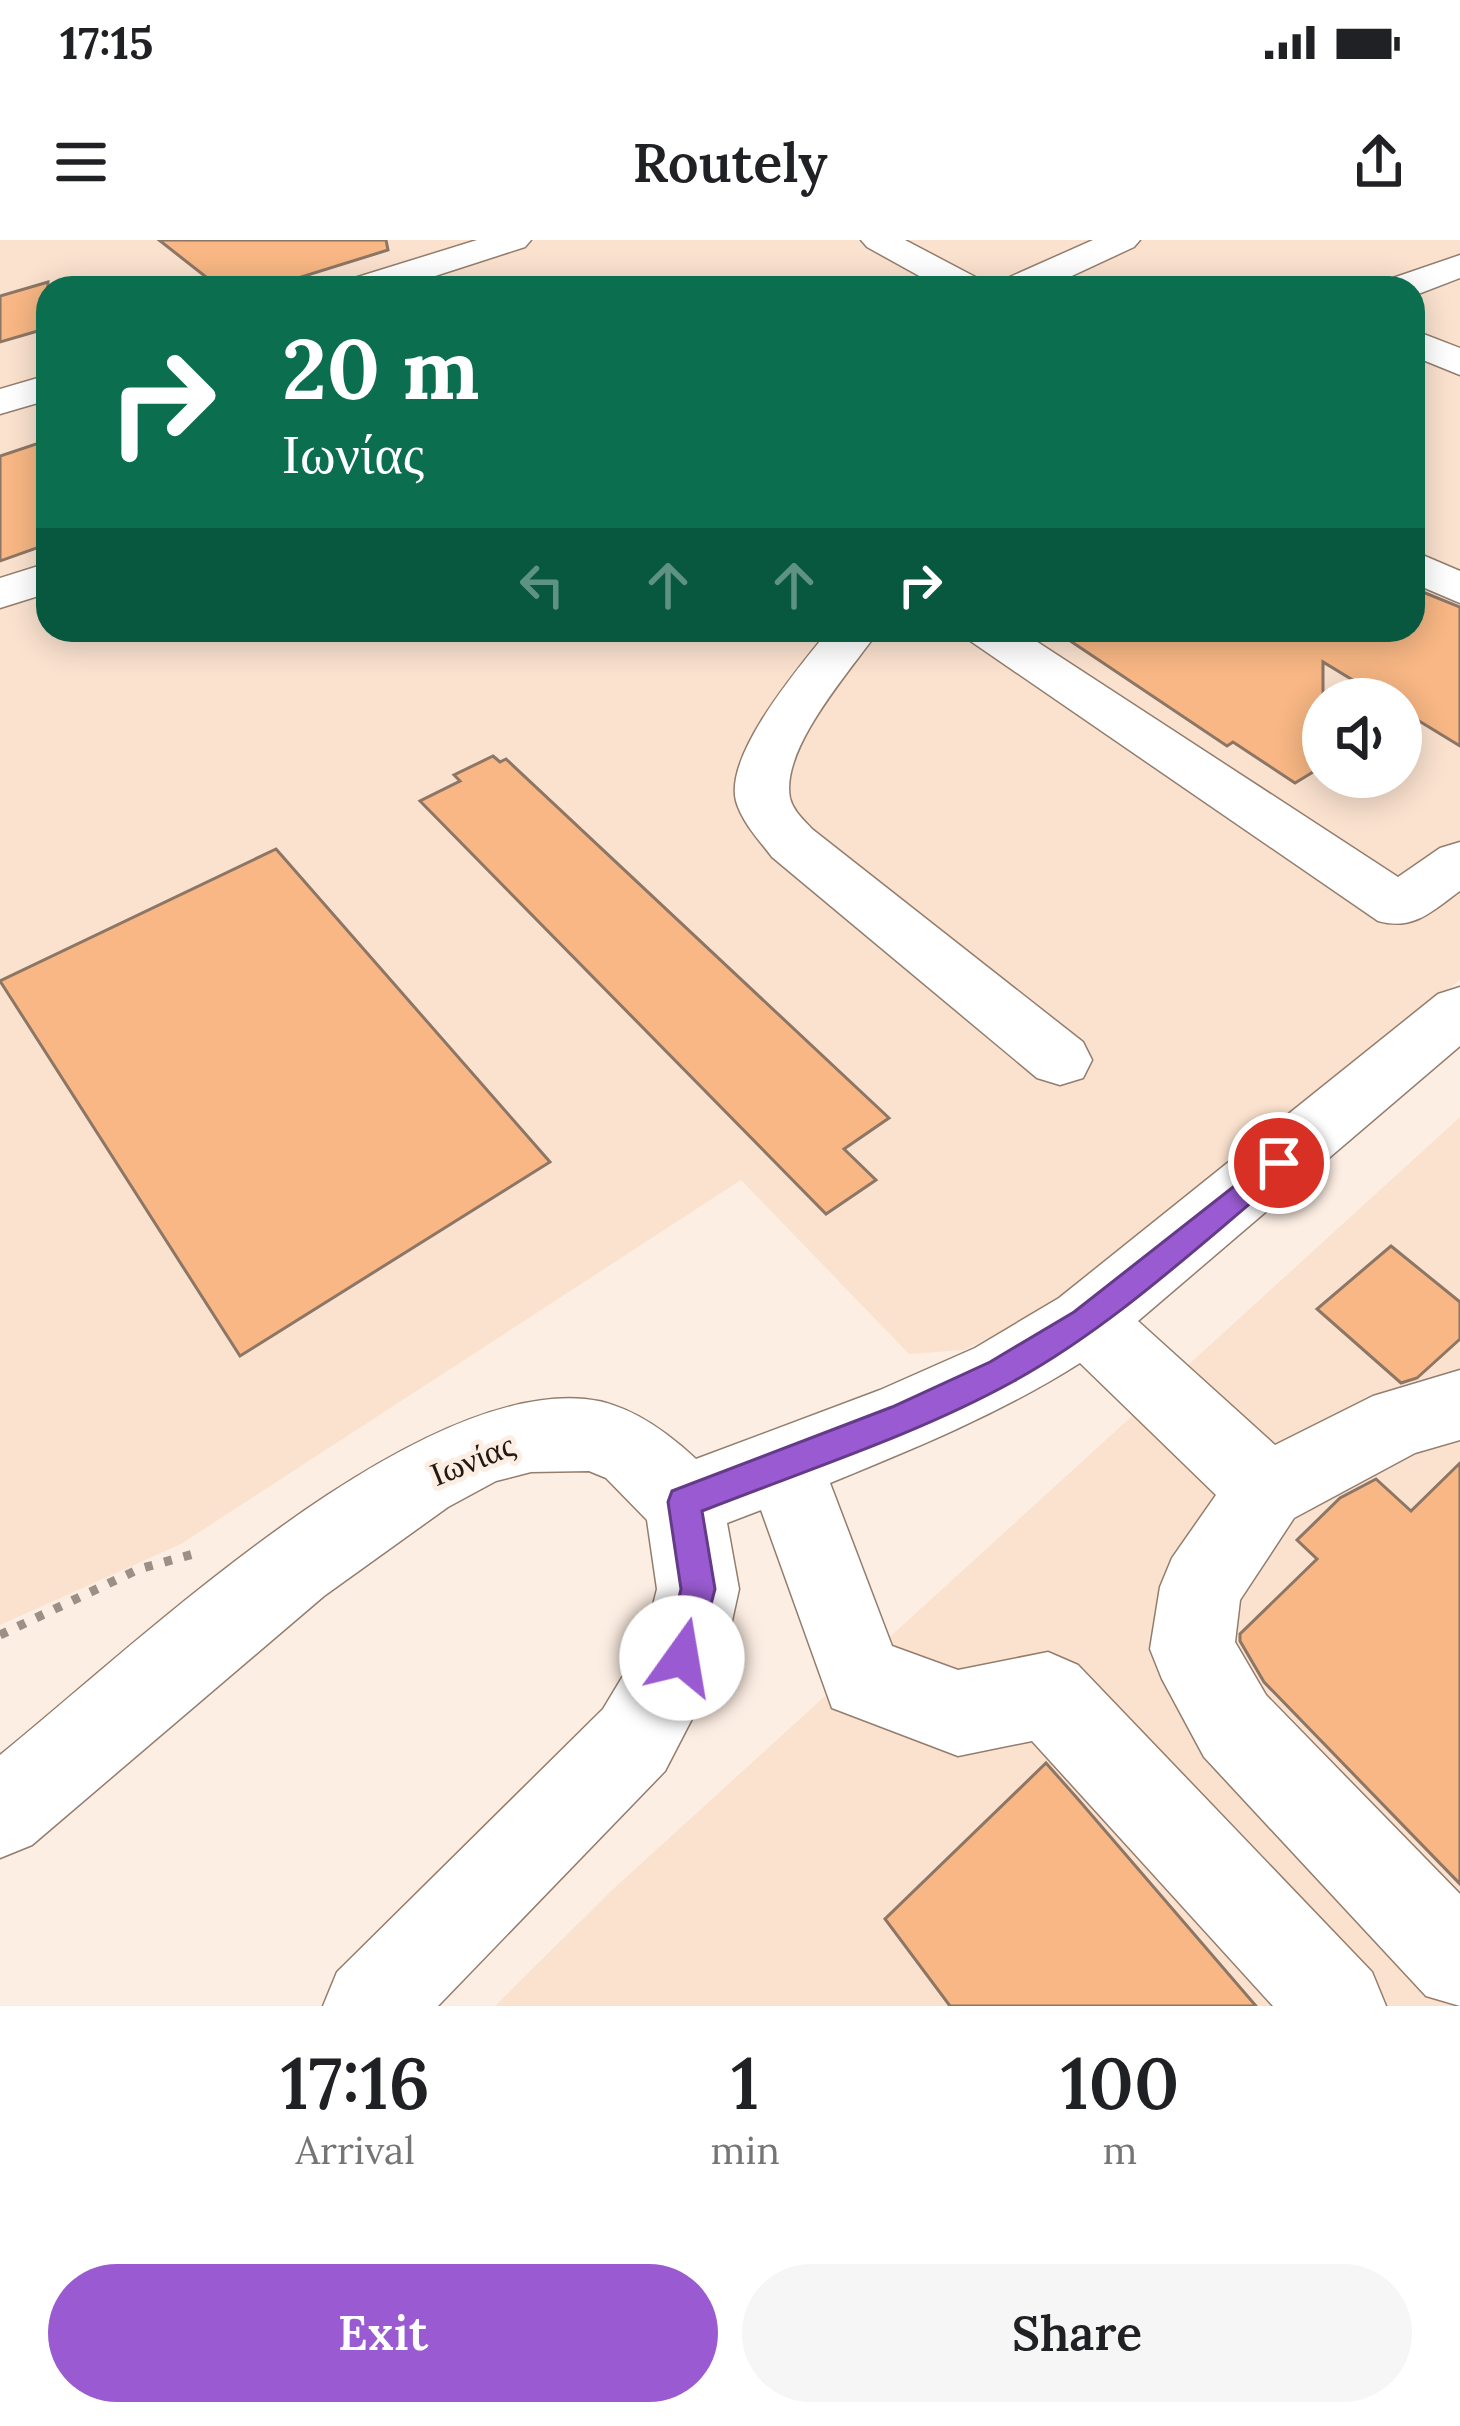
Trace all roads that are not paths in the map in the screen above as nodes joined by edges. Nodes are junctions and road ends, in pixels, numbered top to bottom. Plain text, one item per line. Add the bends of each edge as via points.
1 (513, 240) edge
2 (879, 240) edge
3 (1122, 240) edge
4 (1460, 266) edge
5 (399, 276) edge
6 (946, 276) edge
7 (1042, 276) edge
8 (1425, 279) edge
9 (1425, 347) edge
10 (1460, 363) edge
11 (36, 391) edge
12 (0, 402) edge
13 (36, 432) edge
14 (0, 443) edge
15 (1425, 571) edge
16 (36, 581) edge
17 (1460, 589) edge
18 (0, 594) edge
19 (845, 642) edge
20 (1004, 642) edge
21 (1460, 862) edge
22 (1460, 1011) edge
23 (1060, 1060) dead end
24 (1084, 1321) junction
25 (1460, 1405) edge
26 (783, 1463) junction
27 (1265, 1490) junction
28 (684, 1502) junction
29 (0, 1813) edge
30 (1460, 1963) edge
31 (371, 2006) edge
32 (1338, 2006) edge

1 - 5 street
2 - 6 street
3 - 7 street
4 - 8 street
9 - 10 street
11 - 12 street
13 - 14 street
15 - 17 street
16 - 18 street
19 - 23 street via 775,746 760,788 768,814 792,843
20 - 21 street via 1399,906
22 - 24 street
24 - 26 street via 1001,1372
24 - 27 street
25 - 27 street via 1400,1421
26 - 28 street
26 - 32 street via 862,1678 958,1713 1048,1695
27 - 30 street via 1201,1587 1192,1649 1235,1726
28 - 29 street, Ιωνίας via 632,1452 589,1435 531,1436 482,1448 420,1480 295,1567
28 - 31 street via 698,1589 682,1658 634,1740

